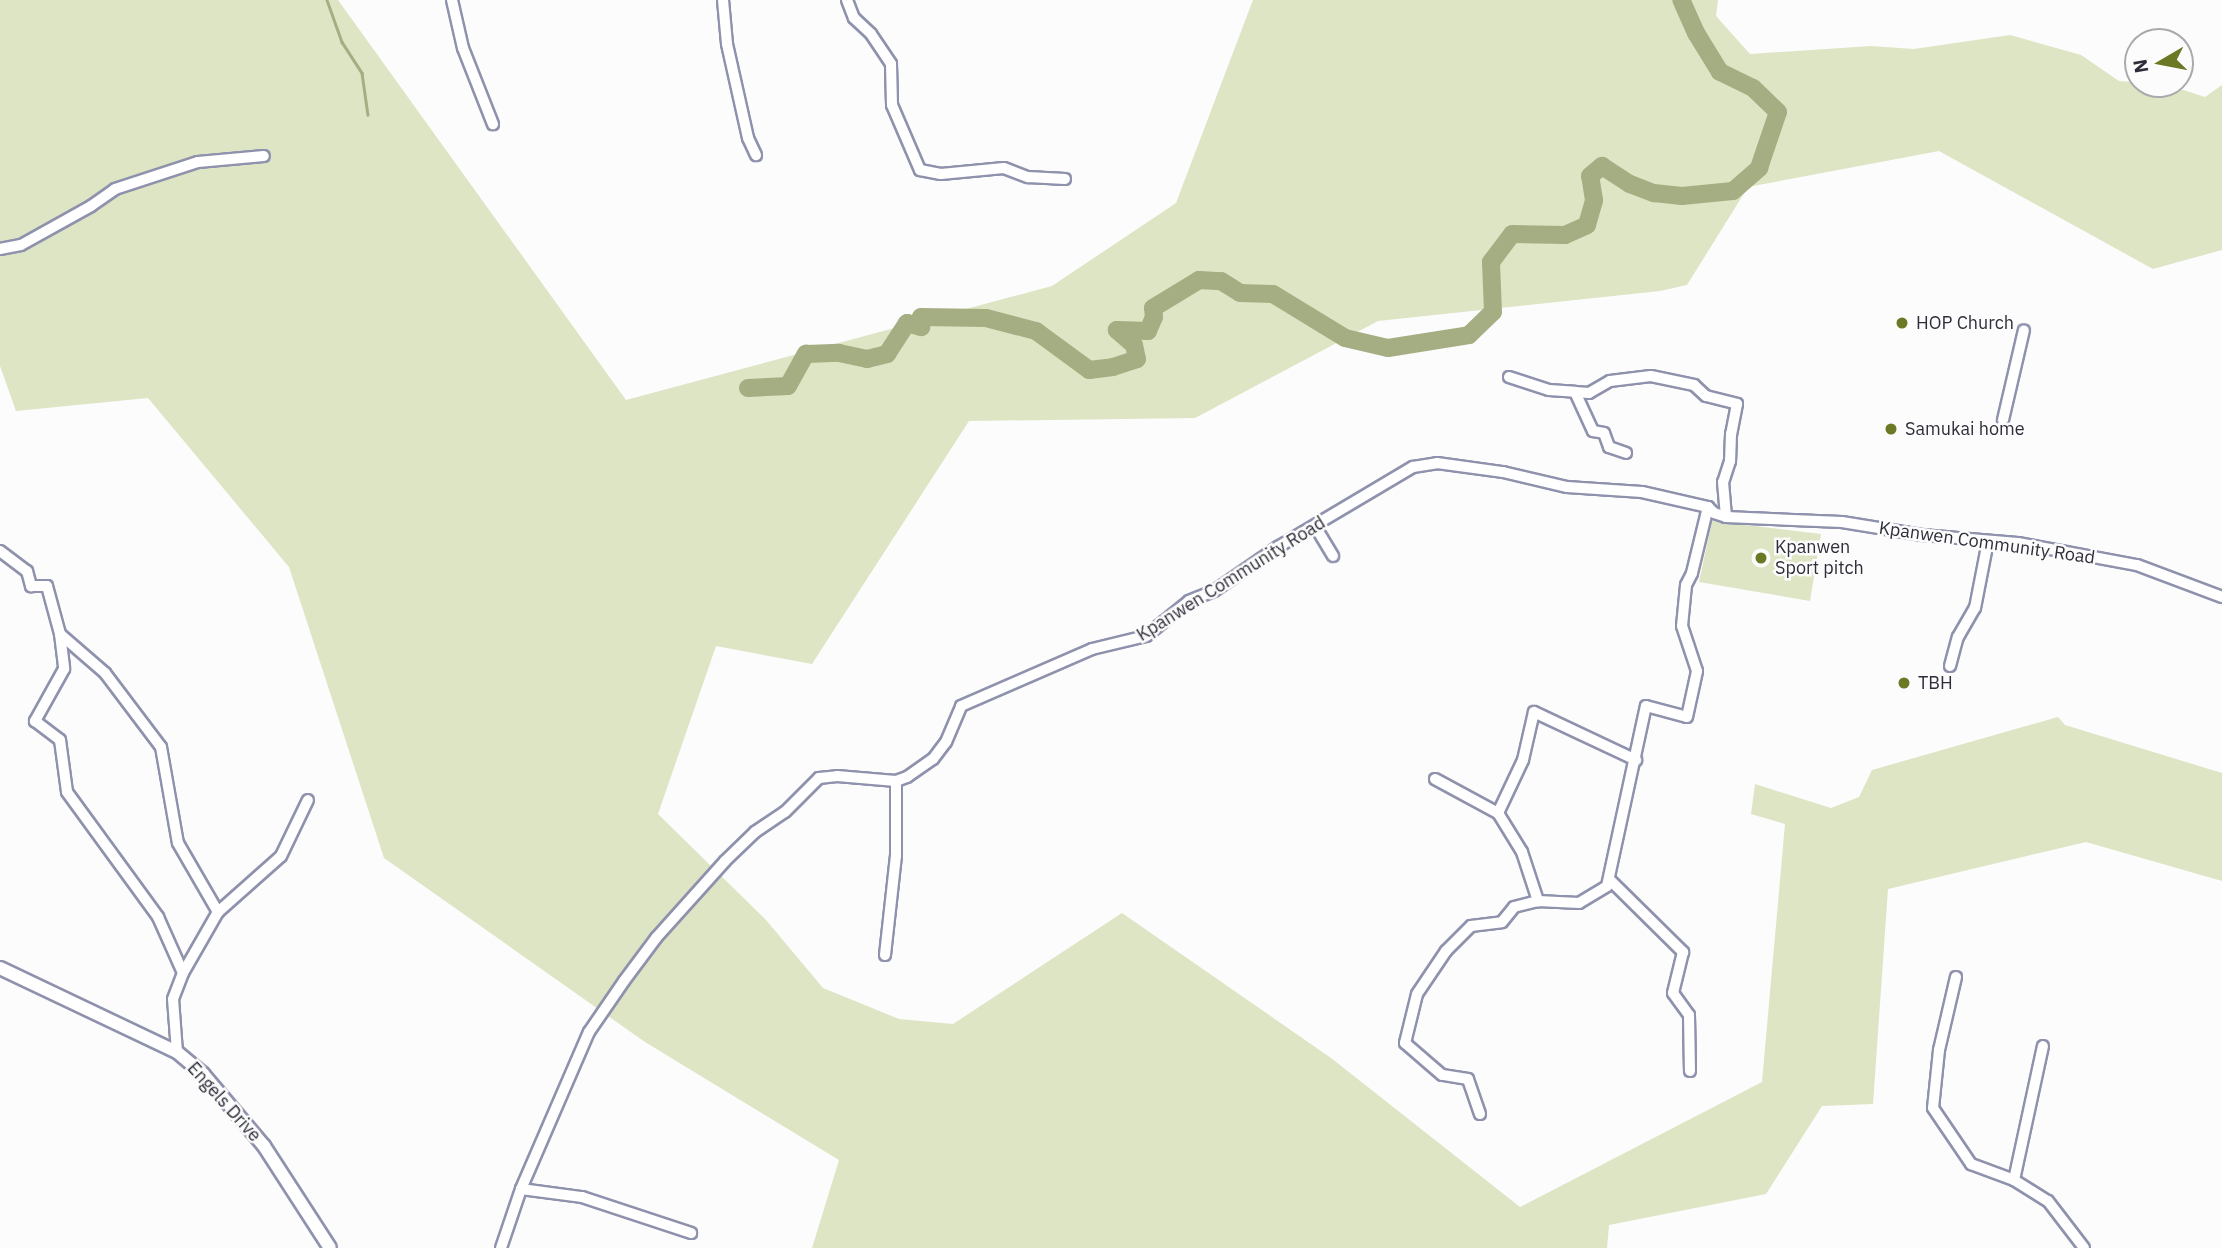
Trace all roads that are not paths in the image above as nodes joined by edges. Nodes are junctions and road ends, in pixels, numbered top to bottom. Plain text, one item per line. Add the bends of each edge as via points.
1 (452, 0) edge
2 (723, 0) edge
3 (847, 0) edge
4 (493, 124) dead end
5 (756, 155) dead end
6 (264, 156) dead end
7 (1065, 179) dead end
8 (0, 249) edge
9 (2024, 330) dead end
10 (1509, 377) dead end
11 (1574, 392) junction
12 (2003, 420) dead end
13 (1626, 453) dead end
14 (1708, 507) junction
15 (1726, 517) junction
16 (1315, 526) junction
17 (1988, 541) junction
18 (0, 551) edge
19 (1333, 556) dead end
20 (2222, 597) edge
21 (60, 635) junction
22 (1950, 666) dead end
23 (1636, 760) junction
24 (1435, 779) dead end
25 (896, 781) junction
26 (308, 800) dead end
27 (1498, 813) junction
28 (1610, 880) junction
29 (1538, 901) junction
30 (218, 912) junction
31 (885, 955) dead end
32 (0, 968) edge
33 (183, 973) junction
34 (1956, 977) dead end
35 (2043, 1046) dead end
36 (177, 1052) junction
37 (1690, 1071) dead end
38 (1480, 1114) dead end
39 (2014, 1180) junction
40 (521, 1189) junction
41 (691, 1233) dead end
42 (330, 1248) edge
43 (501, 1248) edge
44 (2084, 1248) edge

1 - 4 street via 463,48
2 - 5 street via 730,57
3 - 7 street via 854,18 891,64 892,105 920,170 941,174 1004,168 1028,177
6 - 8 street via 198,162 115,189 21,245
9 - 12 street
10 - 11 street via 1549,390
11 - 13 street via 1593,431 1604,433 1609,447
11 - 15 street via 1589,393 1610,381 1651,376 1694,385 1706,396 1737,404 1723,482
14 - 15 street, Kpanwen Community Road
14 - 16 street, Kpanwen Community Road via 1642,492 1567,487 1437,463 1413,467
14 - 23 street via 1686,585 1682,626 1697,671 1686,717 1646,706
15 - 17 street, Kpanwen Community Road via 1842,522
16 - 19 street
16 - 25 street, Kpanwen Community Road via 1214,591 1189,601 1146,636 1092,649 961,706 946,742 933,759
17 - 20 street, Kpanwen Community Road via 2137,565
17 - 22 street via 1975,608 1958,637
18 - 21 street via 27,571 31,586 47,586
21 - 30 street via 105,673 161,747 178,843
21 - 33 street via 64,669 35,721 60,740 67,792 158,917
23 - 27 street via 1534,712 1523,760
23 - 28 street
24 - 27 street
25 - 31 street via 896,856
25 - 40 street via 819,778 725,861 656,938 589,1032
26 - 30 street via 281,856
27 - 29 street via 1522,852
28 - 29 street via 1608,886 1579,903
28 - 37 street via 1683,952 1673,993 1689,1015
29 - 38 street via 1514,907 1502,922 1471,926 1446,951 1417,994 1405,1043 1442,1075 1468,1079
30 - 33 street
32 - 36 street, Engels Drive
33 - 36 street via 173,999
34 - 39 street via 1939,1050 1933,1108 1971,1164
35 - 39 street
36 - 42 street, Engels Drive via 203,1074 264,1146
39 - 44 street via 2048,1201
40 - 41 street via 582,1197
40 - 43 street

